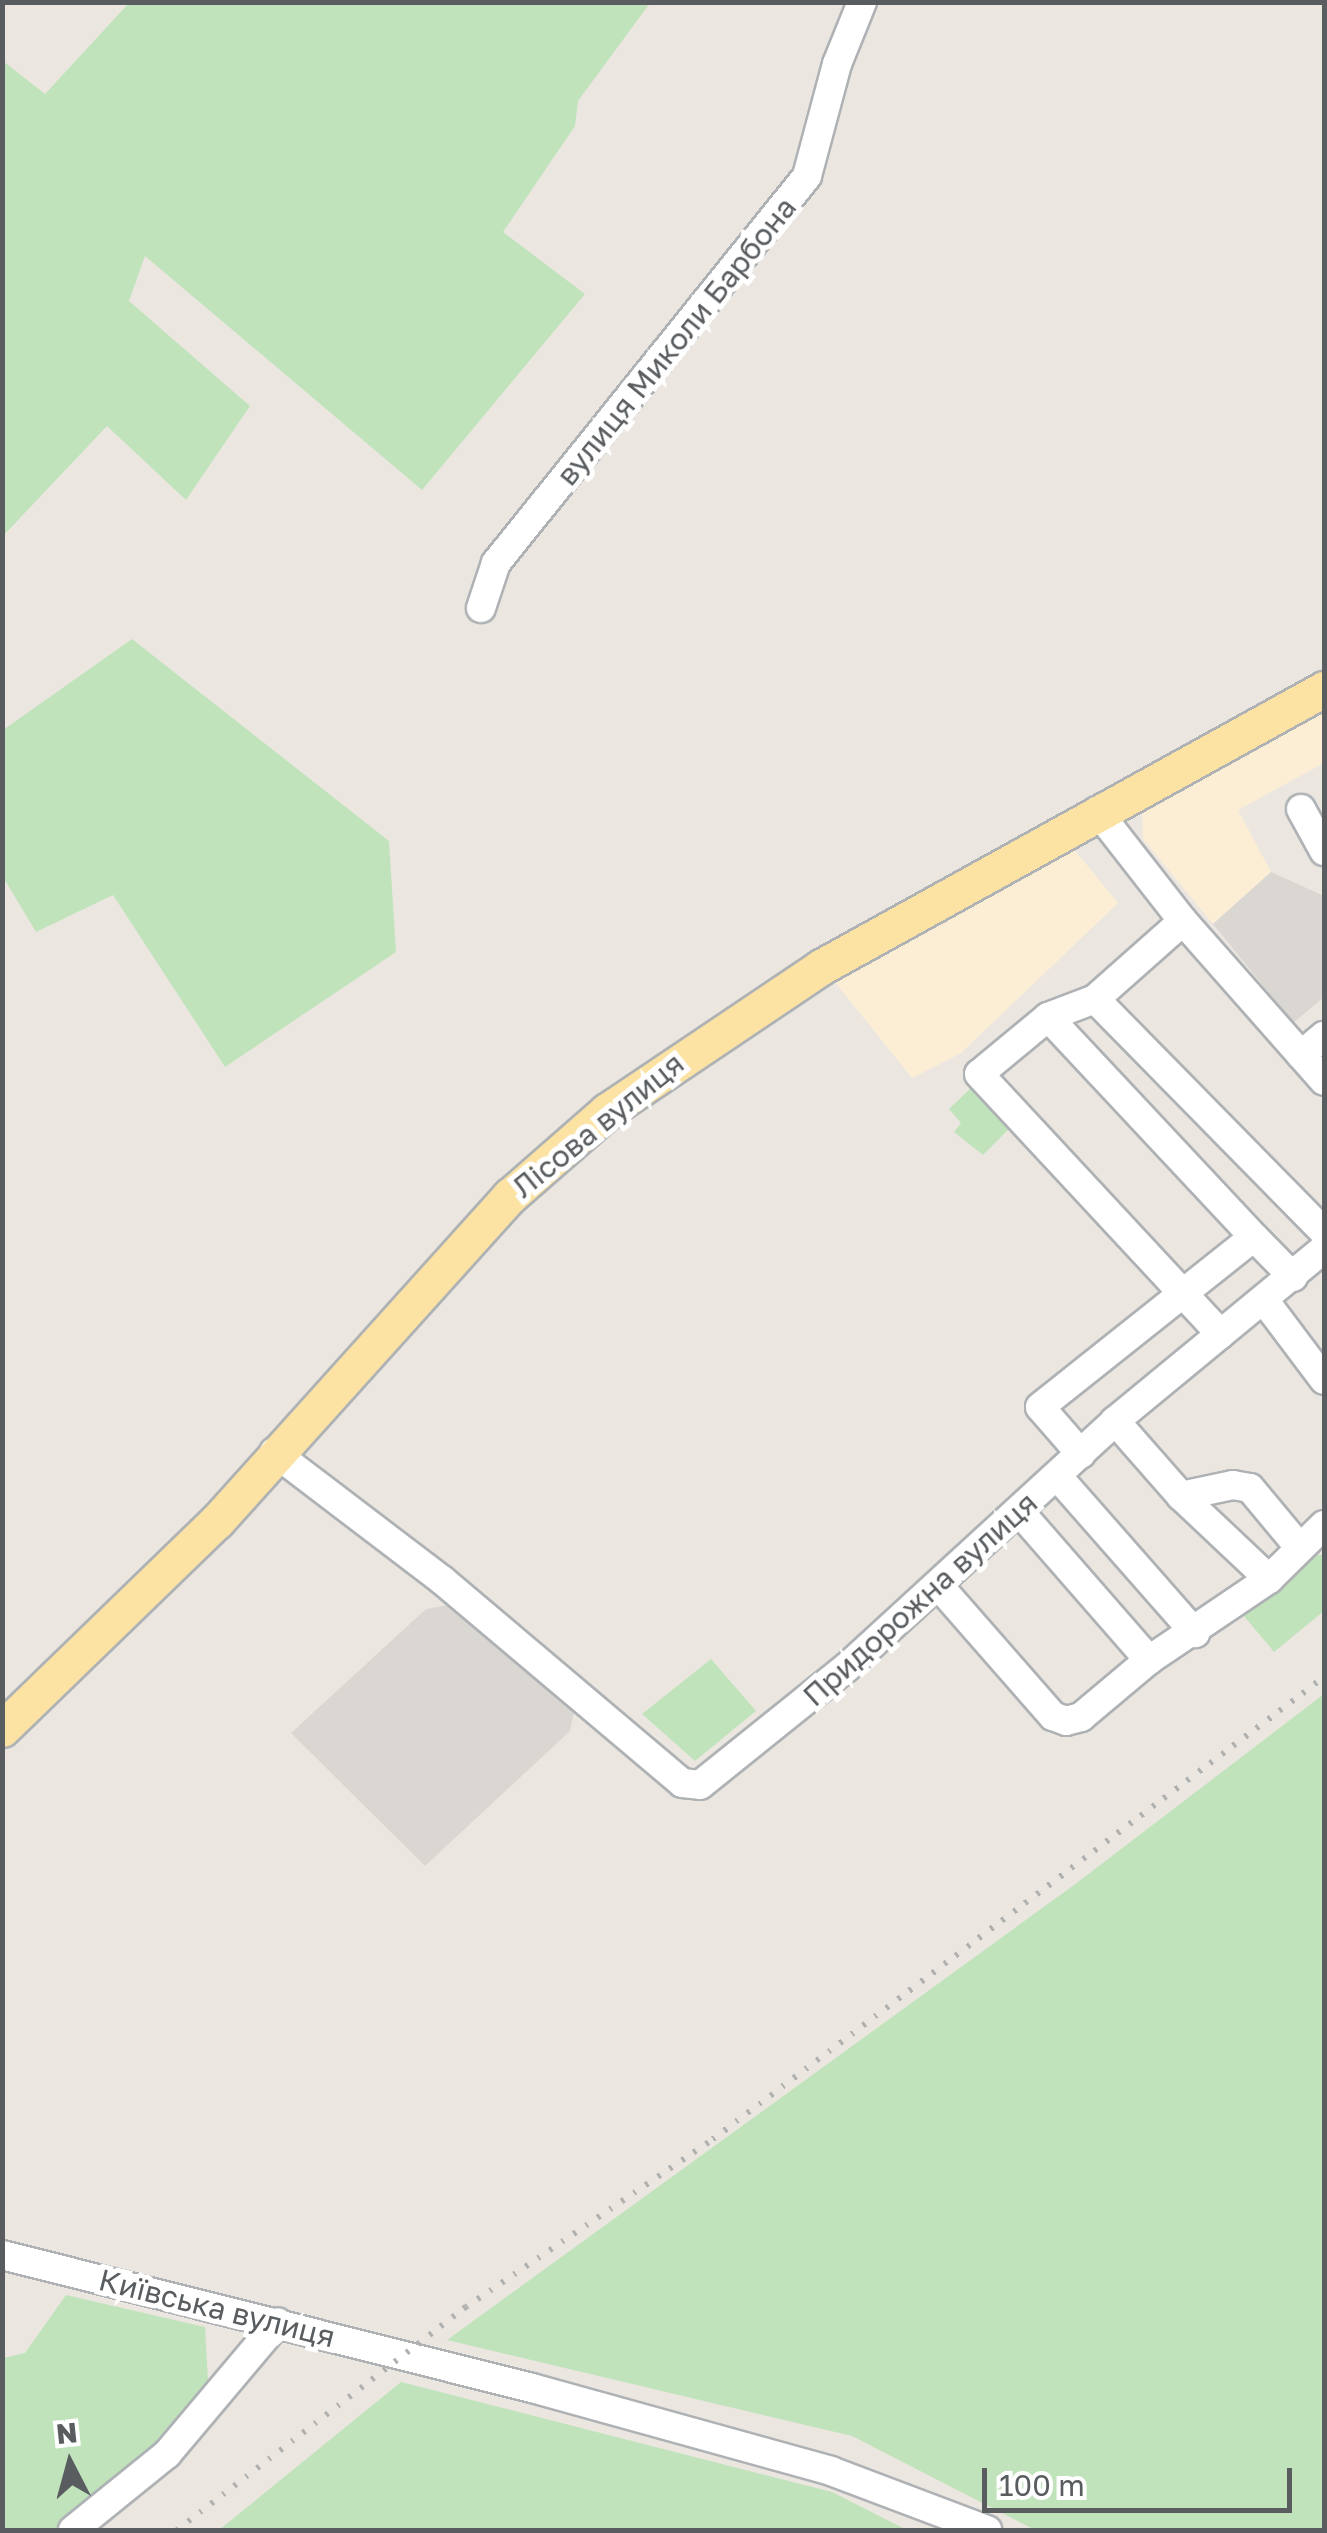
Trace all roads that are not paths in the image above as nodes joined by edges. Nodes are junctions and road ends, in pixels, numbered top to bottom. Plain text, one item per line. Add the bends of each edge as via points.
1 (862, 2) edge
2 (481, 608) dead end
3 (1324, 689) edge
4 (1302, 809) dead end
5 (1097, 811) junction
6 (1324, 851) edge
7 (1182, 920) junction
8 (1096, 1000) junction
9 (1048, 1017) junction
10 (1324, 1036) edge
11 (1301, 1055) junction
12 (1324, 1081) edge
13 (1324, 1232) edge
14 (1254, 1238) junction
15 (1324, 1249) edge
16 (1292, 1277) junction
17 (1182, 1292) junction
18 (1264, 1300) junction
19 (1221, 1334) junction
20 (1324, 1380) edge
21 (1115, 1421) junction
22 (274, 1452) junction
23 (1082, 1454) junction
24 (1058, 1477) junction
25 (1181, 1496) junction
26 (1020, 1511) junction
27 (1313, 1539) edge
28 (1269, 1579) junction
29 (939, 1586) junction
30 (1195, 1633) junction
31 (1149, 1660) junction
32 (2, 1729) edge
33 (2, 2255) edge
34 (278, 2322) junction
35 (73, 2530) edge
36 (988, 2530) edge

1 - 2 street, вулиця Миколи Барбона via 836,64 808,176 496,563
3 - 5 main road, Лісова вулиця
4 - 6 street
5 - 7 street
5 - 22 main road, Лісова вулиця via 821,966 607,1111 510,1196
7 - 8 street
7 - 11 street
8 - 9 street
8 - 13 street
9 - 14 street
9 - 17 street via 979,1074
10 - 11 street
11 - 12 street
14 - 16 street
14 - 17 street
15 - 16 street, Придорожна вулиця
16 - 18 street, Придорожна вулиця
17 - 19 street
17 - 23 street via 1040,1408
18 - 19 street, Придорожна вулиця
18 - 20 street
19 - 21 street, Придорожна вулиця
21 - 23 street, Придорожна вулиця
21 - 25 street
22 - 29 street, Придорожна вулиця via 442,1580 682,1783 706,1783
22 - 32 main road, Лісова вулиця via 148,1593
23 - 24 street, Придорожна вулиця
24 - 26 street, Придорожна вулиця
24 - 30 street
25 - 27 street via 1232,1484 1250,1488
25 - 28 street
26 - 29 street, Придорожна вулиця
26 - 31 street
27 - 28 street
28 - 30 street
29 - 31 street via 1054,1716 1066,1721 1081,1717
30 - 31 street
33 - 34 street, Київська вулиця
34 - 35 street via 167,2454
34 - 36 street, Київська вулиця via 831,2471

